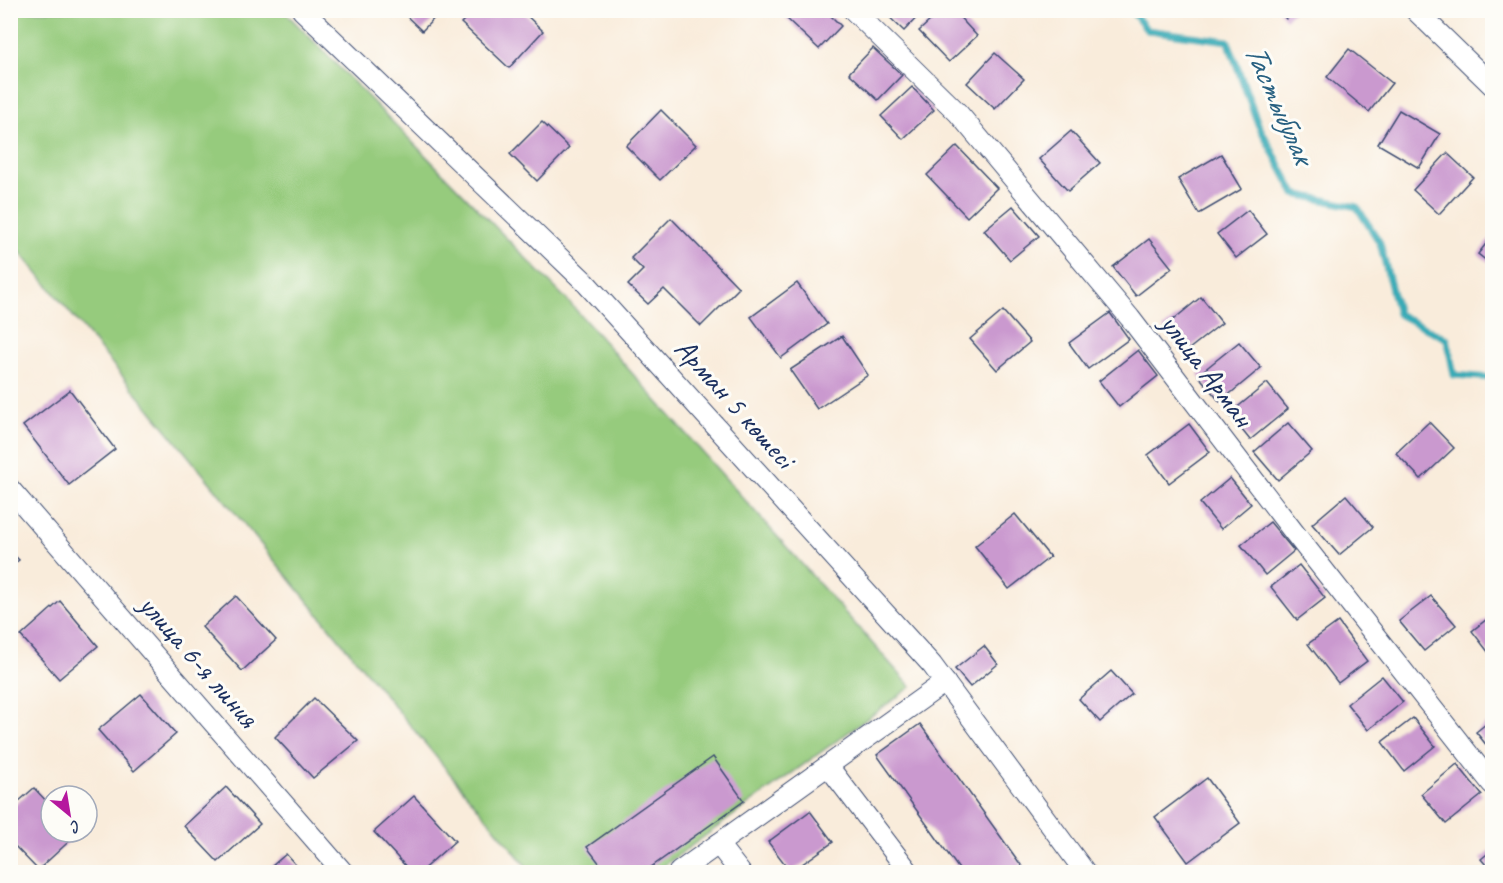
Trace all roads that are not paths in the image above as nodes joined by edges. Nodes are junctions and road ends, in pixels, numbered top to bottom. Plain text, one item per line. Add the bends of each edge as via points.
1 (302, 10) edge
2 (853, 10) edge
3 (1415, 10) edge
4 (1492, 85) edge
5 (10, 489) edge
6 (945, 682) junction
7 (828, 766) junction
8 (1492, 784) edge
9 (718, 844) junction
10 (343, 873) edge
11 (679, 873) edge
12 (740, 873) edge
13 (909, 873) edge
14 (1085, 873) edge

1 - 6 street, Арман 5 көшесі via 584,281
2 - 8 street, улица Арман via 958,113 1130,318
3 - 4 street
5 - 10 street, улица 6-я линия
6 - 7 street
6 - 14 street, Арман 5 көшесі
7 - 9 street
7 - 13 street
9 - 11 street
9 - 12 street

